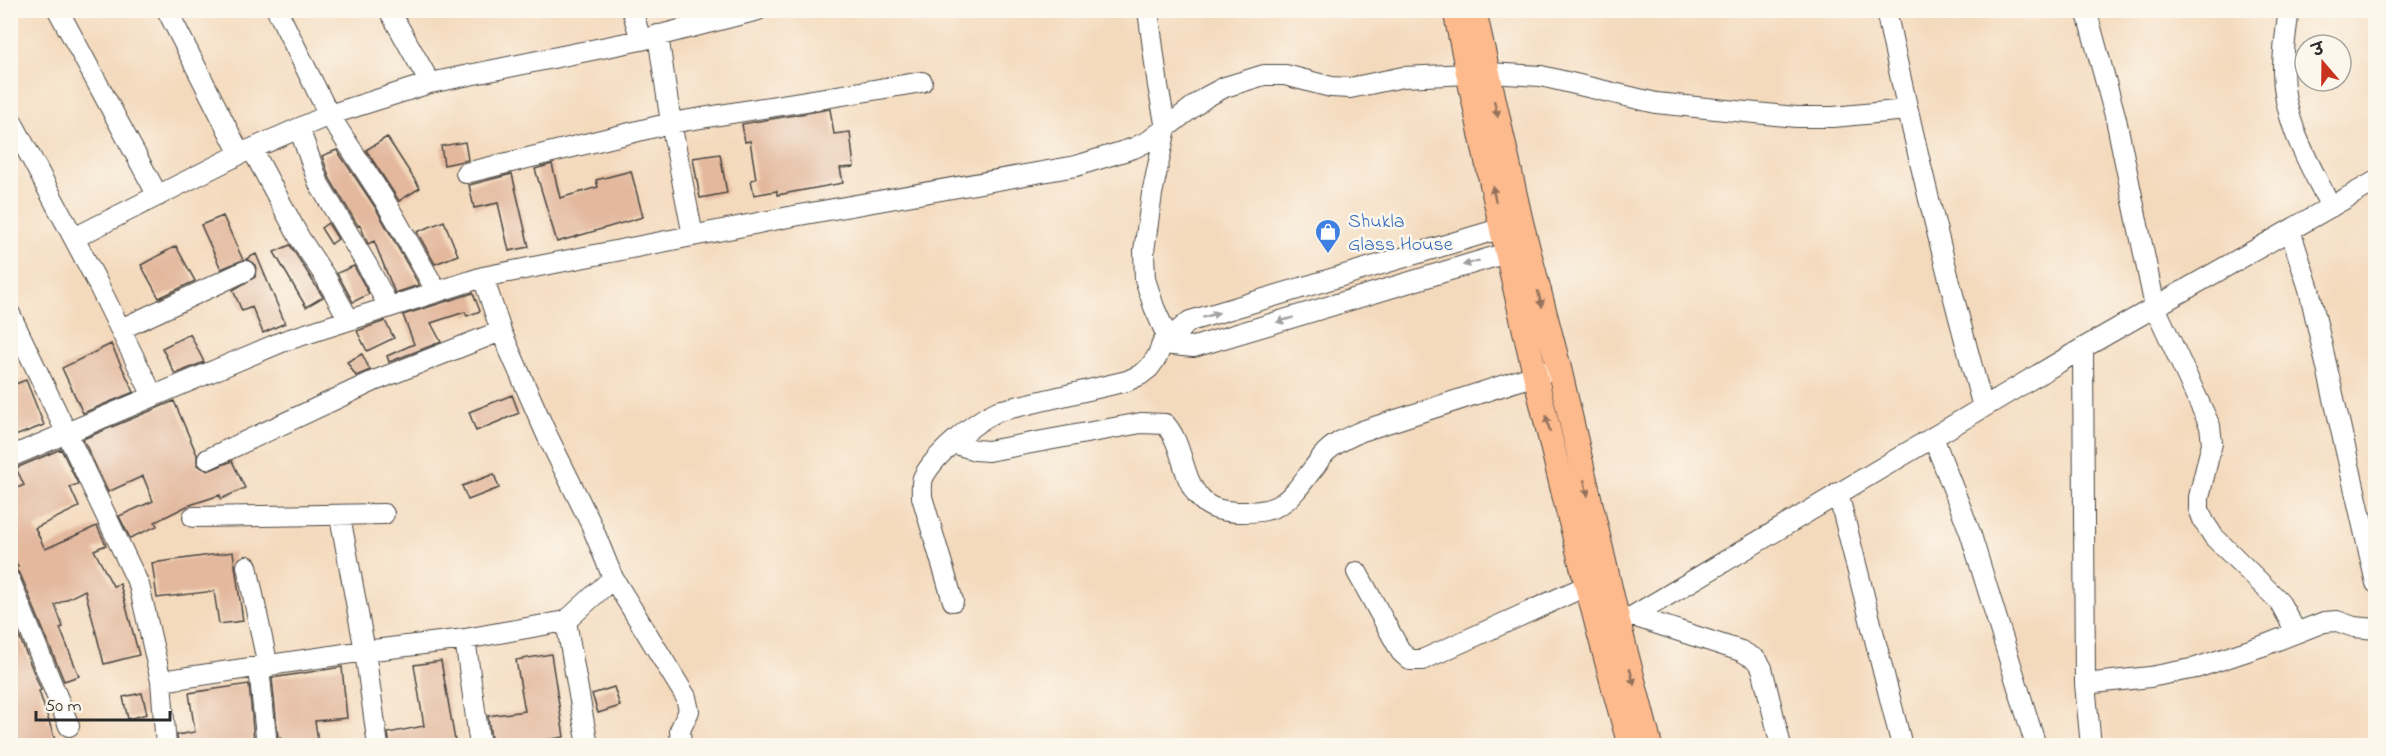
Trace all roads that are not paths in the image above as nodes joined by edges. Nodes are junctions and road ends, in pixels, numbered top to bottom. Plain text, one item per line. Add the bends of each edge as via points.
1 (58, 10) edge
2 (167, 10) edge
3 (277, 10) edge
4 (389, 10) edge
5 (632, 10) edge
6 (758, 10) edge
7 (1148, 10) edge
8 (1455, 10) edge
9 (1474, 10) edge
10 (1886, 10) edge
11 (2086, 10) edge
12 (2289, 10) edge
13 (649, 38) junction
14 (1478, 74) junction
15 (922, 82) dead end
16 (430, 83) junction
17 (1907, 110) junction
18 (329, 115) junction
19 (10, 118) edge
20 (671, 123) junction
21 (299, 128) junction
22 (1166, 128) junction
23 (246, 151) junction
24 (466, 173) dead end
25 (2376, 181) edge
26 (158, 196) junction
27 (2331, 207) junction
28 (1511, 225) junction
29 (2290, 230) junction
30 (693, 236) junction
31 (74, 238) junction
32 (1517, 250) junction
33 (245, 271) dead end
34 (483, 277) junction
35 (437, 292) junction
36 (388, 307) junction
37 (2155, 308) junction
38 (10, 314) edge
39 (349, 320) junction
40 (121, 329) junction
41 (501, 331) junction
42 (1167, 343) junction
43 (2083, 348) junction
44 (1559, 368) junction
45 (1536, 374) junction
46 (153, 396) junction
47 (1983, 407) junction
48 (66, 434) junction
49 (1934, 437) junction
50 (953, 443) junction
51 (10, 457) edge
52 (208, 459) dead end
53 (1838, 493) junction
54 (384, 514) dead end
55 (340, 516) junction
56 (193, 517) dead end
57 (247, 566) dead end
58 (1358, 572) dead end
59 (613, 578) junction
60 (2376, 583) edge
61 (12, 586) edge
62 (1586, 586) junction
63 (953, 601) dead end
64 (566, 621) junction
65 (1616, 623) junction
66 (2376, 629) edge
67 (2296, 632) junction
68 (465, 639) junction
69 (365, 651) junction
70 (264, 667) junction
71 (161, 681) junction
72 (2085, 684) junction
73 (69, 726) dead end
74 (2085, 744) edge
75 (1632, 745) edge
76 (166, 746) edge
77 (267, 746) edge
78 (378, 746) edge
79 (480, 746) edge
80 (588, 746) edge
81 (681, 746) edge
82 (1781, 746) edge
83 (1902, 746) edge
84 (2036, 746) edge

1 - 26 street
2 - 23 street
3 - 18 street
4 - 16 street
5 - 13 street
6 - 13 street
7 - 22 street
8 - 14 main road
9 - 14 main road
10 - 17 street
11 - 37 street via 2116,119
12 - 27 street via 2283,71 2285,98 2299,144
13 - 16 street
13 - 20 street
14 - 17 street via 1527,74 1656,103 1796,117
14 - 22 street via 1403,77 1350,88 1285,75 1264,75 1225,87
14 - 28 main road
15 - 20 street
16 - 18 street
17 - 47 street
18 - 21 street
18 - 35 street via 385,201
19 - 31 street
20 - 24 street
20 - 30 street
21 - 23 street
21 - 36 street via 319,184
22 - 30 street via 1134,148 1076,166
22 - 42 street via 1144,251 1145,279
23 - 26 street
23 - 39 street
25 - 27 street
26 - 31 street
27 - 29 street
28 - 32 main road
42 -> 28 street via 1190,321
29 - 37 street
29 - 60 street via 2309,289
30 - 34 street
31 - 40 street
32 -> 42 street via 1194,347
32 -> 44 main road
32 - 45 main road
33 - 40 street
34 - 35 street
34 - 41 street
35 - 36 street
36 - 39 street
37 - 43 street
37 - 67 street via 2210,426 2212,443 2199,497 2204,522 2214,537 2279,601
38 - 48 street
39 - 46 street via 284,341
40 - 46 street
41 - 52 street via 374,381
41 - 59 street
42 - 50 street via 1140,375 998,411 967,428
43 - 47 street
43 - 72 street
44 - 45 street
44 -> 65 main road
45 - 50 street via 1362,431 1336,444 1293,495 1278,507 1261,512 1224,511 1208,506 1192,486 1178,444 1165,424 1141,423 988,452
62 -> 45 main road
46 - 48 street
47 - 49 street
48 - 51 street
48 - 71 street via 139,585
49 - 53 street
49 - 84 street via 1970,532
50 - 63 street via 929,469 921,486
53 - 65 street
53 - 83 street
54 - 55 street
55 - 56 street
55 - 69 street
57 - 70 street
58 - 62 street via 1401,652 1410,660 1422,660
59 - 64 street
59 - 81 street via 686,697 689,711 680,730
61 - 73 street
62 - 65 main road
64 - 68 street
64 - 80 street
65 - 75 main road
65 - 82 street via 1741,651 1757,660
66 - 67 street via 2337,621
67 - 72 street via 2196,668
68 - 69 street
68 - 79 street
69 - 70 street
69 - 78 street
70 - 71 street
70 - 77 street
71 - 76 street
72 - 74 street

